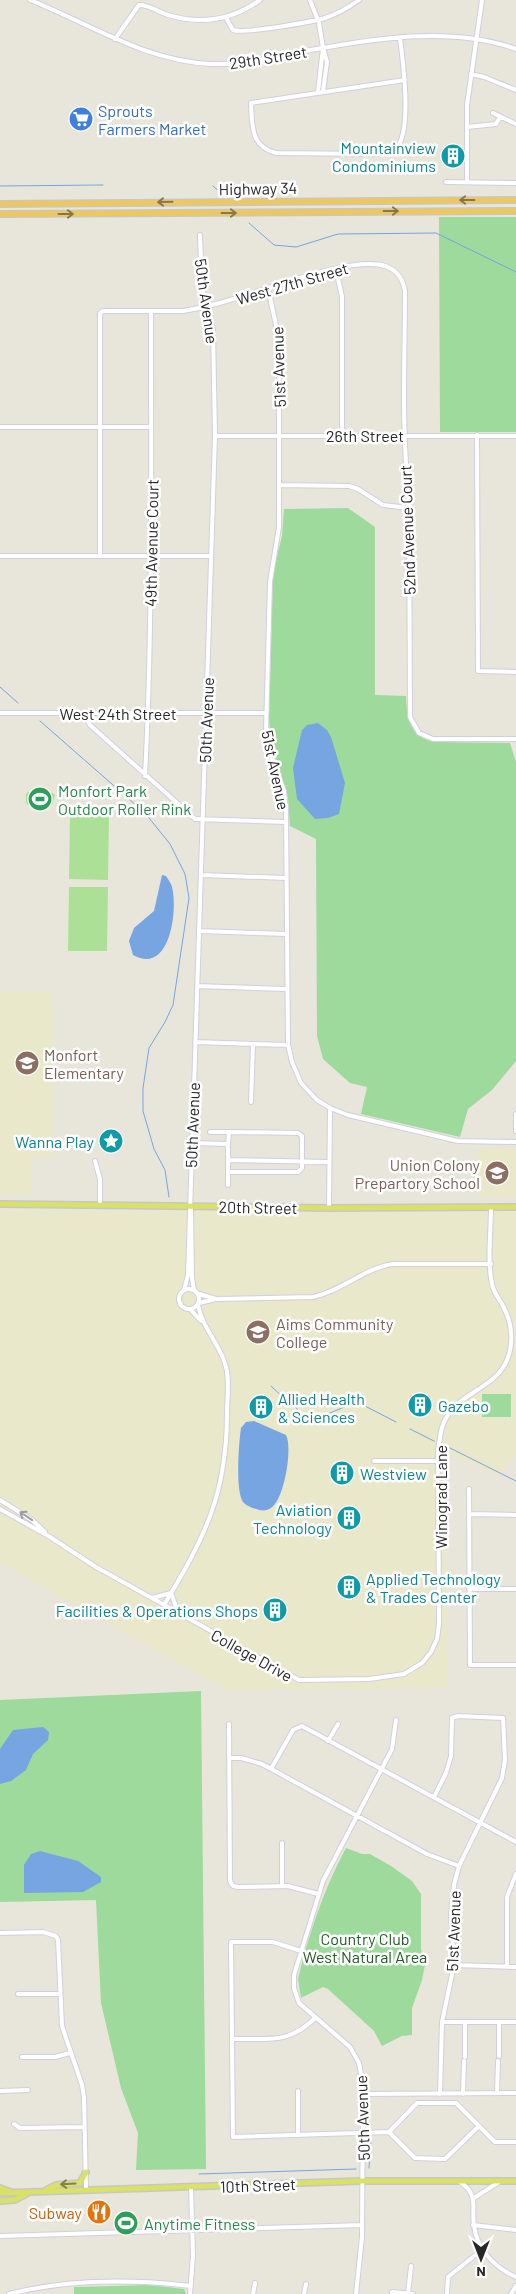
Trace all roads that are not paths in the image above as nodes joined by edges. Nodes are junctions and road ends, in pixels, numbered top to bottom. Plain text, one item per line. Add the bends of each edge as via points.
1 (30, 0) edge
2 (260, 0) edge
3 (310, 0) edge
4 (359, 0) edge
5 (482, 0) edge
6 (226, 18) junction
7 (318, 20) junction
8 (400, 38) junction
9 (115, 39) junction
10 (476, 39) junction
11 (323, 48) junction
12 (516, 49) edge
13 (471, 74) junction
14 (405, 80) junction
15 (516, 90) edge
16 (321, 91) junction
17 (493, 113) dead end
18 (500, 117) junction
19 (516, 124) edge
20 (467, 127) junction
21 (467, 181) junction
22 (446, 182) dead end
23 (516, 183) edge
24 (516, 200) edge
25 (0, 204) edge
26 (516, 211) edge
27 (0, 215) edge
28 (200, 235) dead end
29 (336, 269) junction
30 (268, 288) junction
31 (405, 294) joint
32 (208, 307) junction
33 (151, 311) junction
34 (2, 427) edge
35 (99, 427) junction
36 (151, 427) junction
37 (279, 435) junction
38 (342, 435) junction
39 (405, 435) junction
40 (477, 435) junction
41 (215, 436) junction
42 (516, 436) edge
43 (279, 485) junction
44 (409, 508) junction
45 (0, 556) edge
46 (100, 556) junction
47 (151, 556) junction
48 (211, 556) junction
49 (516, 672) edge
50 (0, 713) edge
51 (206, 713) junction
52 (265, 713) junction
53 (84, 714) junction
54 (148, 714) junction
55 (516, 739) edge
56 (145, 776) junction
57 (203, 820) junction
58 (286, 822) junction
59 (201, 875) junction
60 (286, 878) junction
61 (199, 931) junction
62 (287, 934) junction
63 (197, 986) junction
64 (287, 989) junction
65 (195, 1042) junction
66 (253, 1044) junction
67 (288, 1045) junction
68 (251, 1102) dead end
69 (330, 1108) junction
70 (516, 1114) edge
71 (516, 1131) edge
72 (210, 1132) dead end
73 (229, 1132) junction
74 (516, 1142) edge
75 (192, 1143) junction
76 (228, 1144) junction
77 (228, 1160) junction
78 (95, 1161) dead end
79 (302, 1161) junction
80 (329, 1162) junction
81 (228, 1172) junction
82 (228, 1185) dead end
83 (0, 1204) edge
84 (100, 1204) junction
85 (190, 1206) junction
86 (491, 1207) junction
87 (516, 1207) edge
88 (329, 1208) junction
89 (491, 1264) junction
90 (184, 1290) junction
91 (196, 1291) junction
92 (216, 1299) junction
93 (199, 1304) junction
94 (190, 1309) junction
95 (203, 1323) junction
96 (374, 1461) dead end
97 (439, 1461) junction
98 (468, 1489) dead end
99 (0, 1500) edge
100 (0, 1509) edge
101 (469, 1514) junction
102 (516, 1515) edge
103 (50, 1537) junction
104 (516, 1589) edge
105 (470, 1590) junction
106 (171, 1593) junction
107 (151, 1598) junction
108 (164, 1605) junction
109 (179, 1613) junction
110 (439, 1614) joint
111 (516, 1665) edge
112 (396, 1720) dead end
113 (229, 1724) dead end
114 (338, 1724) dead end
115 (328, 1741) junction
116 (229, 1758) junction
117 (271, 1769) junction
118 (382, 1770) junction
119 (434, 1797) junction
120 (357, 1816) junction
121 (480, 1823) junction
122 (516, 1842) edge
123 (282, 1843) dead end
124 (459, 1866) junction
125 (516, 1874) edge
126 (282, 1886) junction
127 (318, 1894) junction
128 (0, 1933) edge
129 (301, 1950) junction
130 (454, 1966) junction
131 (516, 1967) edge
132 (507, 1968) junction
133 (18, 1994) dead end
134 (60, 1994) junction
135 (315, 2018) junction
136 (442, 2022) junction
137 (465, 2022) junction
138 (499, 2022) junction
139 (516, 2022) edge
140 (232, 2038) junction
141 (70, 2053) junction
142 (22, 2057) dead end
143 (28, 2090) dead end
144 (0, 2091) edge
145 (298, 2091) dead end
146 (498, 2093) junction
147 (516, 2093) edge
148 (363, 2094) junction
149 (439, 2094) junction
150 (463, 2094) junction
151 (437, 2103) junction
152 (14, 2124) dead end
153 (479, 2126) junction
154 (84, 2128) junction
155 (388, 2132) junction
156 (363, 2133) junction
157 (298, 2135) junction
158 (516, 2142) edge
159 (86, 2172) junction
160 (459, 2181) junction
161 (516, 2181) edge
162 (362, 2182) junction
163 (499, 2182) junction
164 (191, 2187) junction
165 (0, 2188) edge
166 (86, 2190) junction
167 (30, 2192) junction
168 (43, 2192) junction
169 (0, 2193) edge
170 (14, 2193) junction
171 (474, 2198) junction
172 (0, 2200) edge
173 (362, 2225) junction
174 (473, 2225) junction
175 (516, 2230) edge
176 (193, 2231) junction
177 (0, 2236) edge
178 (483, 2248) junction
179 (411, 2266) dead end
180 (516, 2277) edge
181 (254, 2283) dead end
182 (306, 2284) dead end
183 (190, 2286) junction
184 (516, 2286) edge
185 (9, 2294) edge
186 (190, 2294) edge
187 (253, 2294) edge
188 (304, 2294) edge
189 (356, 2294) edge
190 (392, 2294) edge
191 (408, 2294) edge
192 (413, 2294) edge
193 (447, 2294) edge
194 (511, 2294) edge

1 - 9 street, 29th Street
2 - 6 street
3 - 7 street
4 - 7 street
5 - 10 street
6 - 7 street via 238,32
6 - 9 street via 196,21 139,5
7 - 11 street
8 - 10 street, 29th Street
8 - 11 street, 29th Street
8 - 14 street
9 - 11 street, 29th Street via 174,59 211,64 251,62
10 - 12 street, 29th Street
10 - 13 street
11 - 16 street
13 - 15 street
13 - 20 street
14 - 16 street
14 - 16 street via 403,139 395,150 374,154 276,153 260,146 255,136 251,103
17 - 18 street
18 - 19 street
18 - 20 street via 490,127
20 - 21 street
21 - 22 street
21 - 23 street
24 -> 25 highway, Highway 34
27 -> 26 highway, Highway 34
28 - 32 street, 50th Avenue via 202,282
29 - 30 street, West 27th Street
29 - 31 street, West 27th Street via 353,265 386,266 401,279
29 - 38 street via 342,297
30 - 32 street, West 27th Street
30 - 37 street, 51st Avenue via 279,340
31 - 39 street, 52nd Avenue Court
32 - 33 street, West 27th Street
32 - 41 street, 50th Avenue via 213,328
33 - 35 street, West 27th Street via 100,313
33 - 36 street, 49th Avenue Court
34 - 35 street
35 - 36 street
35 - 46 street
36 - 47 street, 49th Avenue Court
37 - 38 street, 26th Street
37 - 41 street, 26th Street
37 - 43 street, 51st Avenue
38 - 39 street, 26th Street
39 - 40 street, 26th Street
39 - 44 street, 52nd Avenue Court
40 - 42 street, 26th Street
40 - 49 street via 478,671
41 - 48 street, 50th Avenue
43 - 44 street via 349,486 383,505
43 - 52 street, 51st Avenue via 279,527 270,582
44 - 55 street, 52nd Avenue Court via 410,716 420,733 433,739
45 - 46 street
46 - 47 street
47 - 48 street
47 - 54 street, 49th Avenue Court
48 - 51 street, 50th Avenue
50 - 53 street, West 24th Street
51 - 52 street, West 24th Street
51 - 54 street, West 24th Street
51 - 57 street, 50th Avenue
52 - 58 street, 51st Avenue via 267,742 284,791
53 - 54 street, West 24th Street
53 - 56 street via 90,725
54 - 56 street, 49th Avenue Court
56 - 57 street via 195,819
57 - 58 street
57 - 59 street, 50th Avenue
58 - 60 street, 51st Avenue
59 - 60 street
59 - 61 street, 50th Avenue
60 - 62 street, 51st Avenue
61 - 62 street
61 - 63 street, 50th Avenue
62 - 64 street, 51st Avenue
63 - 64 street
63 - 65 street, 50th Avenue
64 - 67 street, 51st Avenue
65 - 66 street
65 - 75 street, 50th Avenue
66 - 67 street
66 - 68 street
67 - 69 street, 51st Avenue via 301,1083
69 - 74 street, 51st Avenue via 458,1141
69 - 80 street
70 - 71 street
72 - 73 street
73 - 76 street
73 - 79 street via 301,1134
75 - 76 street
75 - 85 street, 50th Avenue
76 - 77 street
77 - 79 street
77 - 81 street
78 - 84 street via 100,1179
79 - 80 street
79 - 81 street via 298,1172
80 - 88 street
81 - 82 street
83 - 84 main road, 20th Street
84 - 85 main road, 20th Street
85 - 88 main road, 20th Street
85 - 90 street, 50th Avenue via 188,1275
85 - 91 street, 50th Avenue via 193,1214 192,1272
86 - 87 main road, 20th Street
86 - 88 main road, 20th Street
86 - 89 street, Winograd Lane
89 - 92 street via 394,1264 379,1267 326,1294 302,1298
89 - 97 street, Winograd Lane via 494,1290 510,1323 510,1352 498,1374 462,1400 445,1420 440,1433
90 - 91 street
90 - 94 street via 180,1303
91 - 92 street
91 - 93 street
92 - 93 street
93 - 94 street
93 - 95 street
94 - 95 street
95 - 106 street via 226,1366 226,1450 220,1489 203,1537
96 - 97 street
97 - 110 street, Winograd Lane
98 - 101 street
103 -> 99 street, College Drive via 32,1520
100 - 103 street, College Drive
101 - 102 street
101 - 105 street
103 - 107 street, College Drive
104 - 105 street
105 - 111 street via 470,1665
106 - 107 street
106 - 108 street
106 - 109 street
107 - 108 street, College Drive
108 - 109 street, College Drive
109 - 110 street, College Drive via 306,1682 369,1679 410,1672 422,1663 434,1646
112 - 118 street, 50th Avenue via 395,1741
113 - 116 street
114 - 115 street
115 - 117 street via 298,1726 292,1730
115 - 118 street
116 - 117 street via 250,1760
116 - 126 street via 230,1873 233,1886
117 - 120 street
118 - 119 street
118 - 120 street, 50th Avenue
119 - 121 street
119 - 121 street, 51st Avenue via 451,1756 452,1718 503,1718 503,1773
120 - 124 street via 427,1854
120 - 127 street, 50th Avenue
121 - 122 street
121 - 124 street, 51st Avenue
123 - 126 street
124 - 130 street, 51st Avenue via 452,1898
125 - 132 street via 507,1897
126 - 127 street
127 - 129 street, 50th Avenue
128 - 134 street via 43,1932 56,1936
129 - 135 street, 50th Avenue via 294,1975 295,1993 299,2003
129 - 140 street via 273,1942 231,1942
130 - 132 street
130 - 136 street, 51st Avenue
131 - 132 street
133 - 134 street
134 - 141 street via 62,2026
135 - 140 street via 290,2036
135 - 148 street, 50th Avenue via 343,2039 356,2056
136 - 137 street
136 - 149 street, 51st Avenue
137 - 138 street
137 - 150 street
138 - 139 street
138 - 146 street
140 - 157 street via 233,2137
141 - 142 street via 55,2057
141 - 154 street via 82,2085
143 - 144 street
145 - 157 street
146 - 147 street
146 - 150 street
148 - 149 street
148 - 156 street, 50th Avenue
149 - 150 street
149 - 151 street, 51st Avenue
151 - 153 street via 456,2103
151 - 155 street via 417,2103
152 - 154 street via 20,2128
153 - 155 street via 445,2159 415,2158
153 - 158 street via 495,2142
154 - 159 street
155 - 156 street
156 - 157 street
156 - 162 street, 50th Avenue
159 - 166 street
159 -> 168 main road via 80,2183 56,2185
160 - 162 main road, 10th Street
160 - 163 main road, 10th Street
160 - 171 street via 469,2188
161 - 163 main road, 10th Street
162 - 164 main road, 10th Street
162 - 173 street, 50th Avenue
163 - 171 street
164 - 166 main road, 10th Street
164 - 176 street
165 - 170 main road
166 - 168 main road, 10th Street
167 - 168 main road, 10th Street
167 - 170 main road, 10th Street
167 - 172 main road via 15,2200
169 - 170 main road, 10th Street
171 - 174 street
173 - 176 street
173 - 189 street, 50th Avenue
174 - 175 street
174 - 178 street
176 - 177 street
176 - 183 street
178 - 180 street via 495,2265
178 - 193 street via 448,2277
179 - 191 street
181 - 187 street
182 - 188 street
183 - 185 street via 98,2282 44,2286
183 - 186 street
184 - 194 street
190 - 191 street
191 - 192 street

